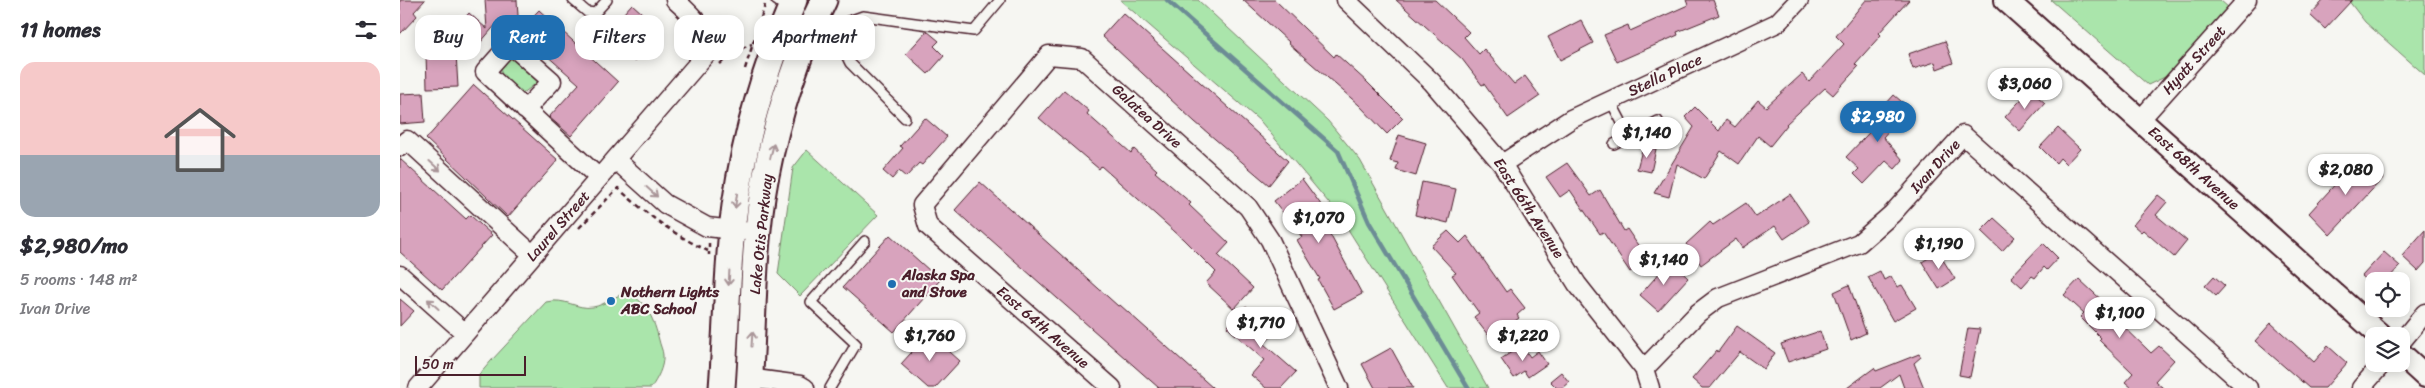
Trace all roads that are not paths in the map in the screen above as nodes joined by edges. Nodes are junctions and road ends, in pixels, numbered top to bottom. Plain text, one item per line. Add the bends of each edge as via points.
1 (573, 0) edge
2 (607, 0) edge
3 (675, 0) edge
4 (1000, 0) edge
5 (1348, 0) edge
6 (1799, 0) edge
7 (2006, 0) edge
8 (2247, 0) edge
9 (804, 11) edge
10 (1610, 100) junction
11 (525, 110) dead end
12 (906, 118) dead end
13 (2140, 119) junction
14 (1658, 121) dead end
15 (1629, 136) junction
16 (1614, 144) dead end
17 (400, 148) edge
18 (616, 160) junction
19 (1502, 164) junction
20 (599, 178) junction
21 (928, 226) joint
22 (732, 230) junction
23 (759, 233) junction
24 (865, 241) dead end
25 (533, 254) junction
26 (400, 275) edge
27 (727, 313) junction
28 (2425, 313) edge
29 (2372, 327) edge
30 (2410, 331) edge
31 (465, 333) junction
32 (2410, 362) edge
33 (1644, 368) junction
34 (2375, 372) edge
35 (2425, 376) edge
36 (749, 383) edge
37 (418, 388) edge
38 (722, 388) edge
39 (805, 388) edge
40 (830, 388) edge
41 (1112, 388) edge
42 (1340, 388) edge
43 (1650, 388) edge
44 (2248, 388) edge
45 (2360, 388) edge

1 - 2 lane via 587,12 595,13
3 - 18 street, Laurel Street via 694,17 707,38 707,53
4 - 9 lane via 974,31
5 - 19 street, East 66th Avenue via 1432,82
6 - 10 street, Stella Place via 1777,23
7 - 13 street, East 68th Avenue
8 - 13 street, Hyatt Street
9 - 12 lane via 850,63
9 -> 22 main road, Lake Otis Parkway via 758,92
23 -> 9 main road, Lake Otis Parkway via 765,180
10 - 15 lane
10 - 19 street, Stella Place via 1571,118
11 - 20 street
13 - 29 street, East 68th Avenue
14 - 15 lane
15 - 16 lane
17 -> 25 street via 407,140
18 - 20 street, Laurel Street
18 -> 22 street via 665,204 707,227
19 - 33 street, East 66th Avenue via 1577,284
20 - 25 street, Laurel Street
21 - 41 street, East 64th Avenue
21 - 42 street, Galatea Drive via 922,205 1049,55 1082,58 1248,207 1270,240
22 - 23 street
22 -> 27 main road, Lake Otis Parkway
36 -> 23 main road, Lake Otis Parkway
24 - 40 lane via 811,302 856,344
25 - 31 street, Laurel Street
31 -> 26 street
27 - 36 main road via 738,364
27 - 38 main road, Lake Otis Parkway
28 - 30 street
31 - 37 street, Laurel Street
32 - 35 street
33 - 43 street, East 66th Avenue
33 - 44 street, Ivan Drive via 1698,313 1718,298 1859,243 1892,214 1963,135
34 - 45 street
36 - 39 street via 800,385

